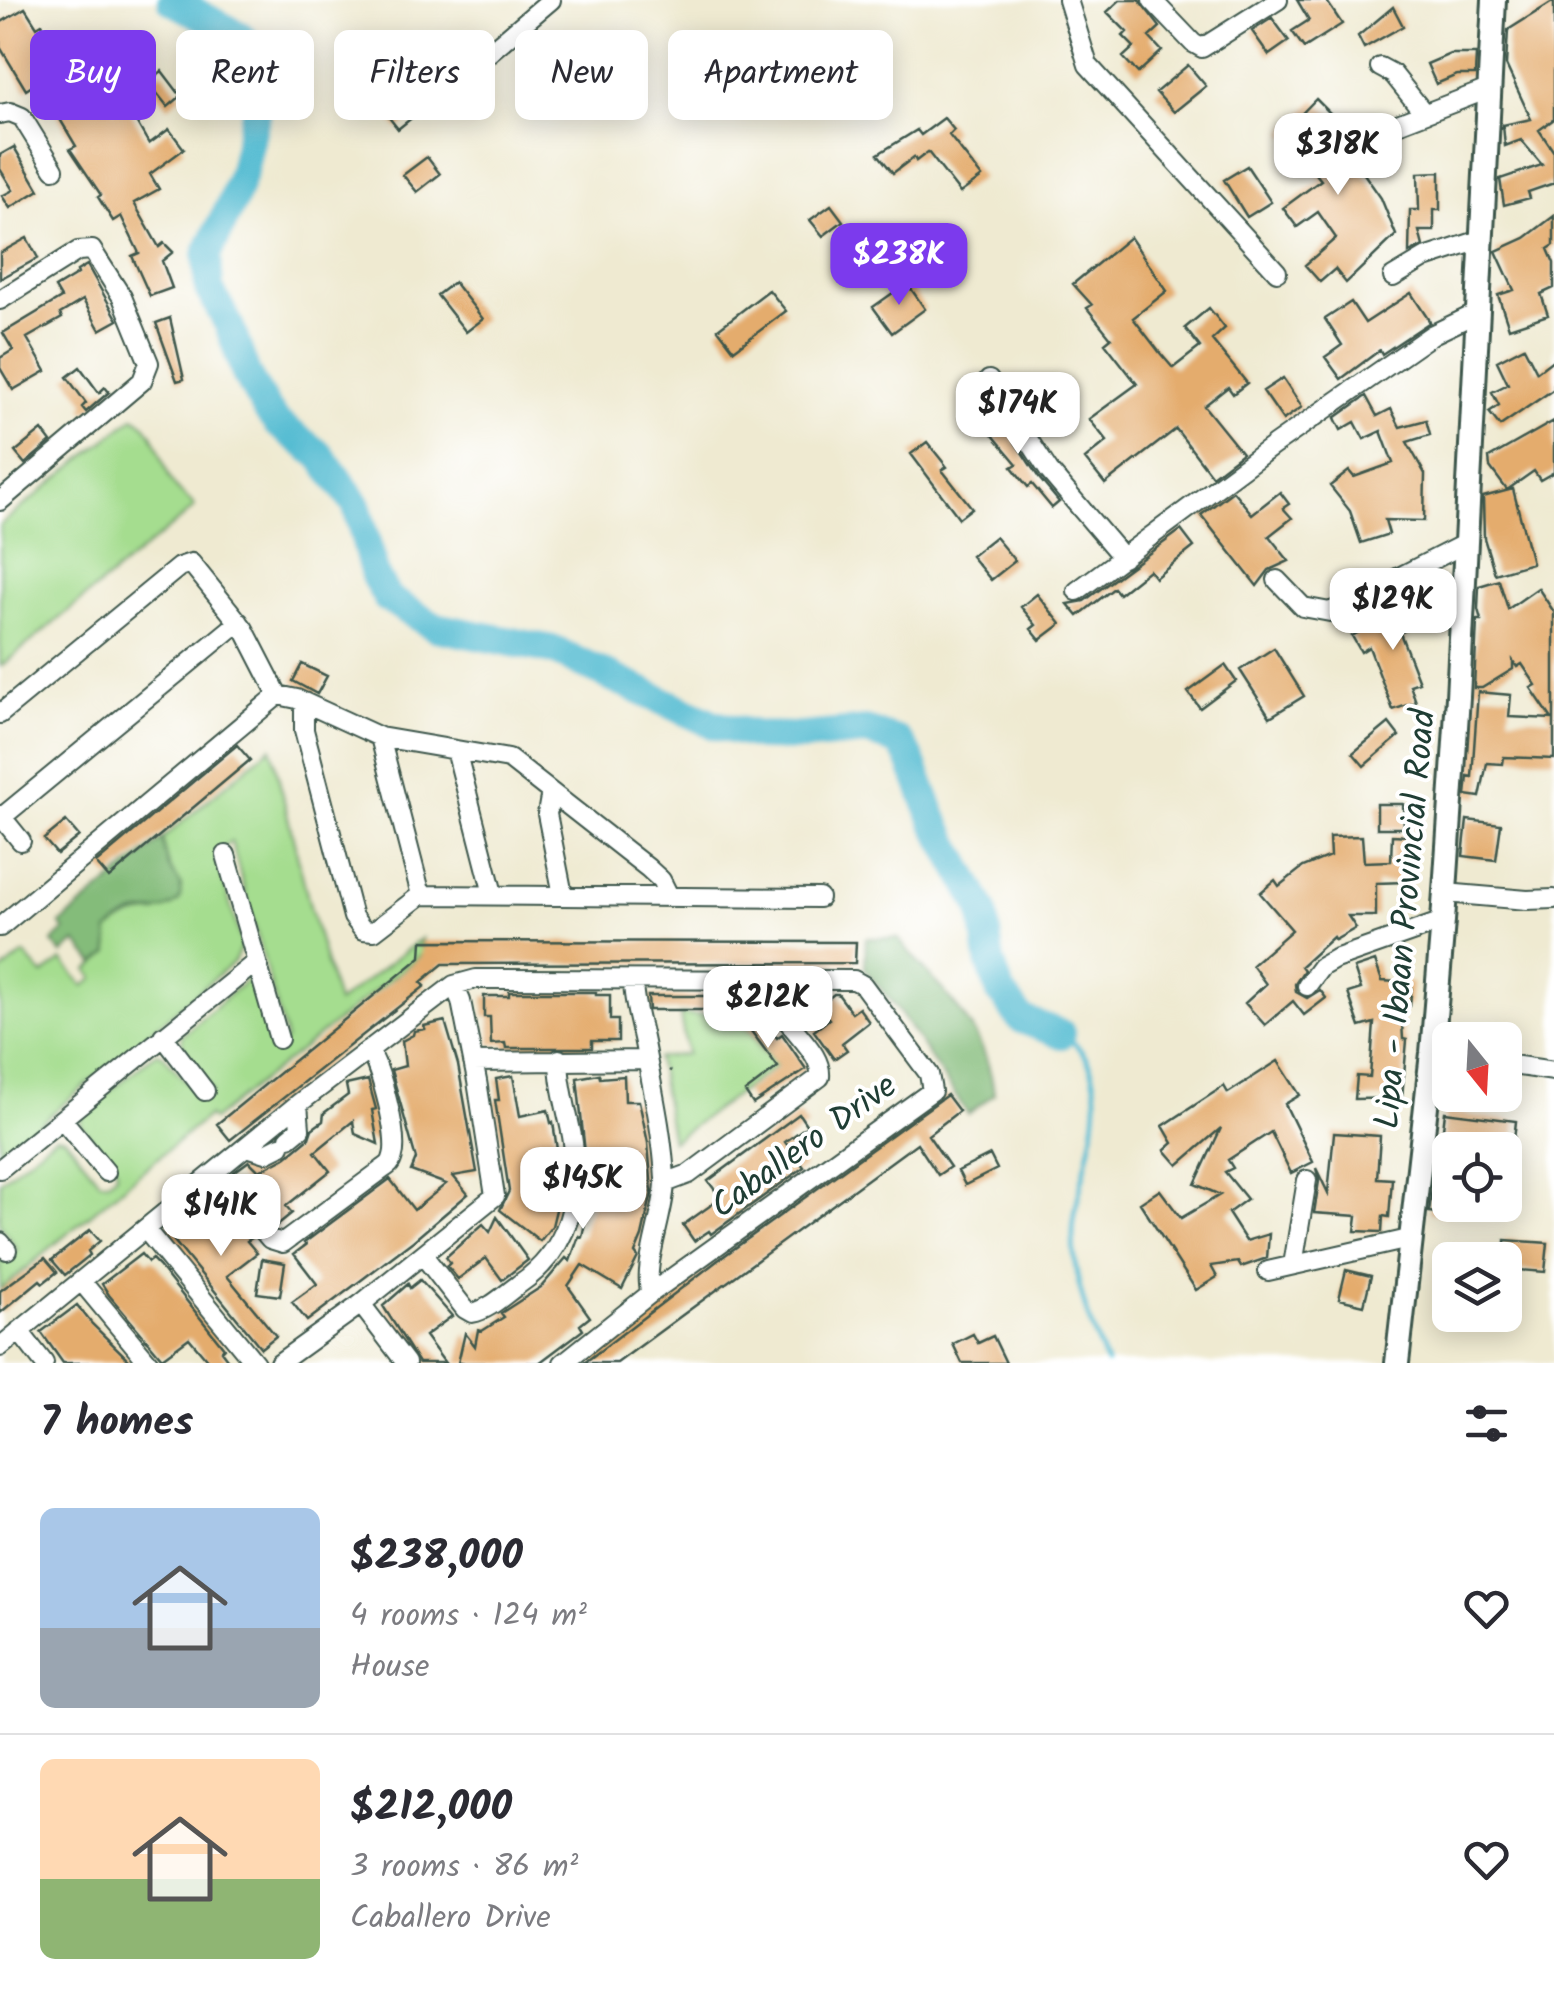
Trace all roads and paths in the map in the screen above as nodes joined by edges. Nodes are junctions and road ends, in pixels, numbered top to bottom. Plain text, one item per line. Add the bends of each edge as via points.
1 (551, 0) edge
2 (1068, 0) edge
3 (1152, 0) edge
4 (1278, 0) edge
5 (1494, 0) edge
6 (495, 48) edge
7 (1380, 67) dead end
8 (1491, 88) junction
9 (1424, 113) junction
10 (0, 114) edge
11 (1382, 130) dead end
12 (54, 169) dead end
13 (1480, 240) junction
14 (1277, 272) dead end
15 (1393, 277) dead end
16 (0, 300) edge
17 (1479, 312) junction
18 (989, 380) dead end
19 (0, 502) edge
20 (1466, 543) junction
21 (1123, 558) junction
22 (1277, 580) dead end
23 (1077, 592) dead end
24 (239, 622) junction
25 (278, 695) junction
26 (304, 702) junction
27 (0, 714) edge
28 (380, 737) junction
29 (456, 750) junction
30 (551, 792) junction
31 (1, 816) edge
32 (21, 841) dead end
33 (226, 855) dead end
34 (1445, 893) junction
35 (493, 894) junction
36 (563, 894) junction
37 (421, 895) junction
38 (669, 896) junction
39 (819, 898) dead end
40 (1554, 899) edge
41 (1443, 922) junction
42 (0, 927) edge
43 (255, 962) junction
44 (633, 980) junction
45 (772, 982) junction
46 (454, 986) junction
47 (1307, 986) dead end
48 (1441, 1022) edge
49 (164, 1036) junction
50 (279, 1039) dead end
51 (369, 1051) junction
52 (559, 1059) junction
53 (647, 1060) junction
54 (473, 1062) junction
55 (1522, 1066) edge
56 (1554, 1071) edge
57 (206, 1091) dead end
58 (298, 1104) junction
59 (1432, 1106) edge
60 (62, 1119) junction
61 (247, 1147) junction
62 (0, 1169) edge
63 (106, 1172) dead end
64 (215, 1174) junction
65 (1307, 1180) dead end
66 (665, 1183) junction
67 (146, 1230) junction
68 (1409, 1238) junction
69 (423, 1254) junction
70 (1293, 1265) junction
71 (1268, 1271) dead end
72 (82, 1282) junction
73 (652, 1293) junction
74 (361, 1304) junction
75 (19, 1332) junction
76 (0, 1347) edge
77 (44, 1363) edge
78 (148, 1363) edge
79 (255, 1363) edge
80 (279, 1363) edge
81 (406, 1363) edge
82 (562, 1363) edge
83 (1397, 1363) edge

1 - 6 street
2 - 14 street via 1088,65
3 - 4 street via 1202,48
5 - 8 main road, Lipa - Ibaan Provincial Road
7 - 9 street via 1394,74
8 - 9 street
8 - 13 main road, Lipa - Ibaan Provincial Road
9 - 11 street
10 - 12 street via 22,118
13 - 15 street
13 - 17 main road, Lipa - Ibaan Provincial Road
16 - 19 street via 88,248 122,298 148,362 142,380
17 - 20 main road, Lipa - Ibaan Provincial Road
17 - 21 street via 1433,334
18 - 21 street via 1050,471
20 - 22 street via 1330,612 1302,607
20 - 34 main road, Lipa - Ibaan Provincial Road
21 - 23 street
24 - 25 street
24 - 27 street via 198,568 183,565
24 - 31 street
25 - 26 street
25 - 42 street
26 - 28 street
26 - 37 street via 304,730 355,922 374,931
28 - 29 street
28 - 37 street
29 - 30 street via 509,760
29 - 35 street
30 - 36 street via 548,814
30 - 38 street via 648,868
31 - 32 street
33 - 43 street
34 - 40 street
34 - 41 main road, Lipa - Ibaan Provincial Road
35 - 36 street
35 - 37 street
36 - 38 street
38 - 39 street
41 - 47 street via 1335,959
41 - 48 main road, Lipa - Ibaan Provincial Road
43 - 49 street
43 - 50 street
44 - 45 street
44 - 46 street via 476,979
44 - 53 street
45 - 66 street via 776,1007 818,1061 820,1077 689,1174
45 - 73 street, Caballero Drive via 859,982 933,1086 928,1096
46 - 51 street
46 - 54 street
49 - 57 street
49 - 60 street
51 - 58 street
51 - 64 street via 394,1142 384,1170 283,1244 270,1240
52 - 53 street
52 - 54 street
52 - 69 street via 576,1184 555,1252 472,1313
53 - 66 street
54 - 69 street via 495,1196
55 - 56 street
58 - 61 street
58 - 61 street via 300,1129 266,1153
59 - 68 main road, Lipa - Ibaan Provincial Road
60 - 62 street
60 - 63 street
61 - 64 street
64 - 67 street
65 - 70 street
66 - 73 street via 647,1277
67 - 72 street
67 - 79 street
68 - 70 street
68 - 83 main road, Lipa - Ibaan Provincial Road
69 - 74 street
70 - 71 street
72 - 75 street
72 - 78 street
73 - 82 street, Caballero Drive
74 - 80 street
74 - 81 street
75 - 76 street
75 - 77 street

